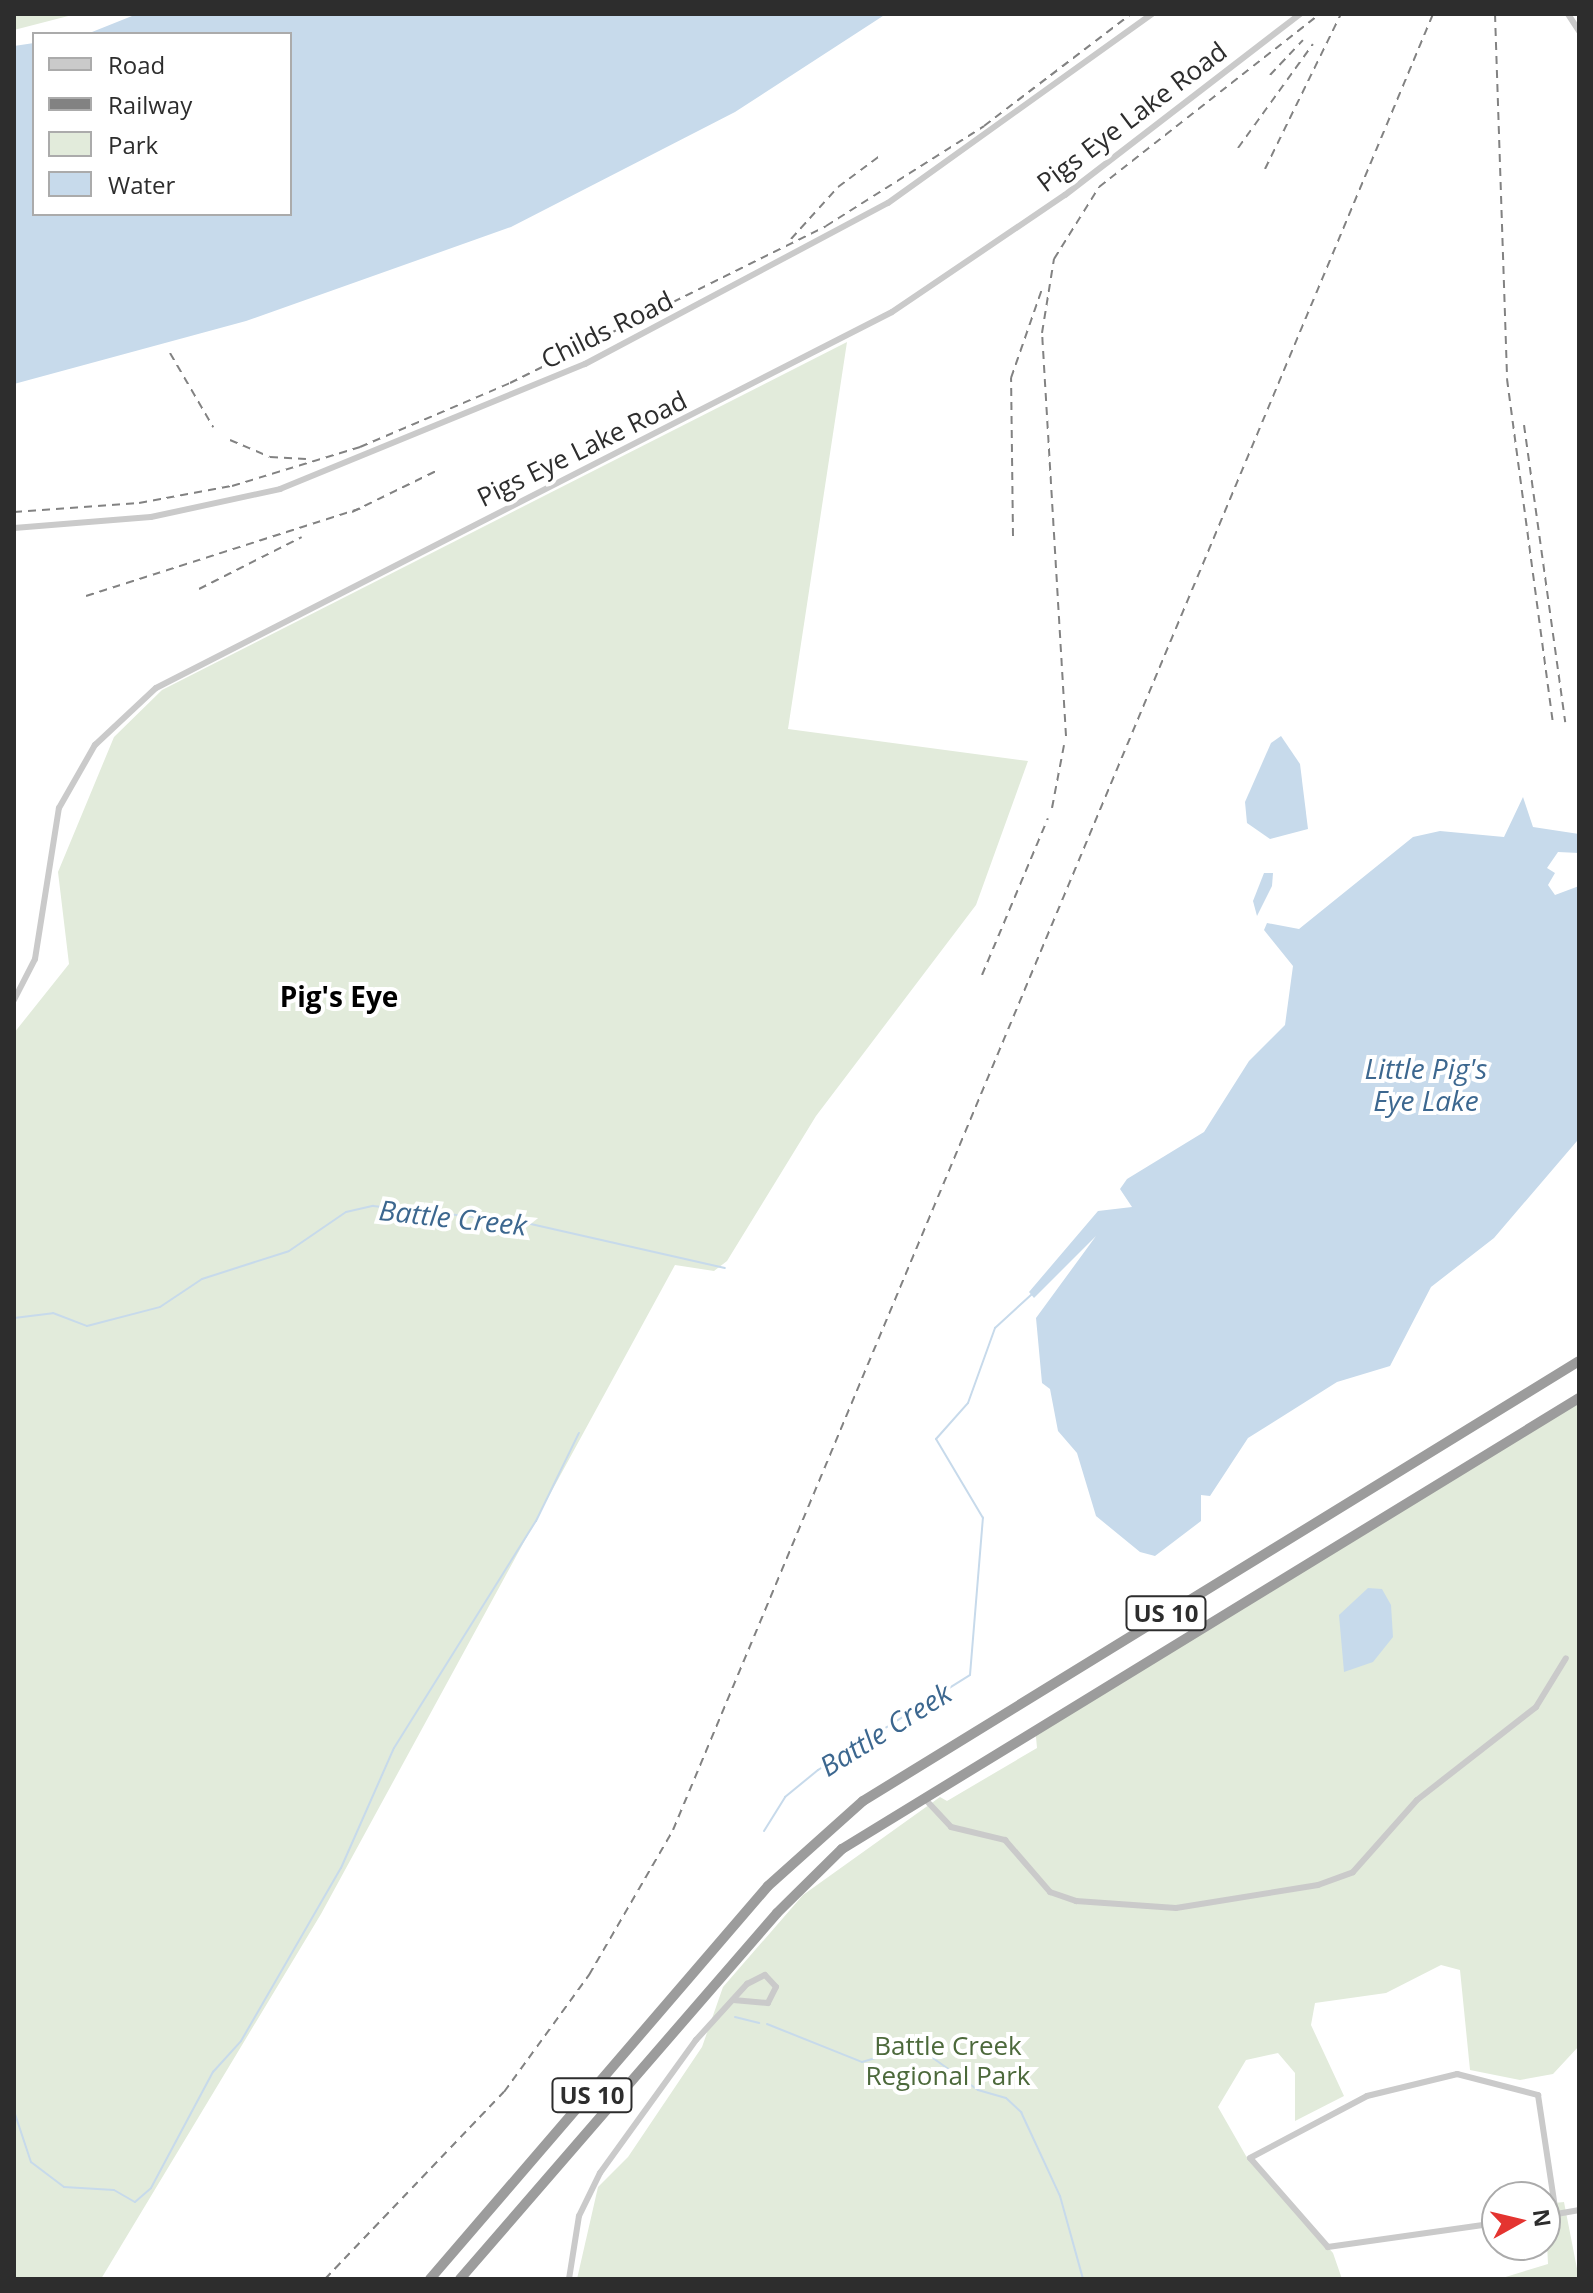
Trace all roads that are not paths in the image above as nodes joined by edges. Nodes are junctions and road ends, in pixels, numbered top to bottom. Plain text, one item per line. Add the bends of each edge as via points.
1 (1152, 14) edge
2 (1300, 14) edge
3 (1568, 14) edge
4 (1579, 31) edge
5 (14, 528) edge
6 (14, 1000) edge
7 (1579, 1361) edge
8 (1579, 1398) edge
9 (1566, 1658) dead end
10 (924, 1797) junction
11 (733, 2000) junction
12 (1551, 2181) edge
13 (1481, 2225) edge
14 (430, 2279) edge
15 (460, 2279) edge
16 (569, 2279) edge

1 - 5 street, Childs Road via 888,203 585,364 280,489 151,517
2 - 6 street, Pigs Eye Lake Road via 1065,195 892,312 156,688 95,745 59,808 35,959
3 - 4 street
7 - 14 highway, US 10 via 901,1776 768,1886
8 - 10 highway, US 10
9 - 10 street via 1536,1707 1417,1800 1353,1872 1318,1885 1176,1908 1076,1901 1050,1892 1005,1840 951,1827
10 - 15 highway, US 10 via 842,1849 777,1913
11 - 11 street via 768,2003 776,1987 761,1974
11 - 16 street via 600,2173 579,2216
12 - 13 street via 1538,2095 1457,2074 1423,2078 1350,2103 1250,2158 1328,2247

